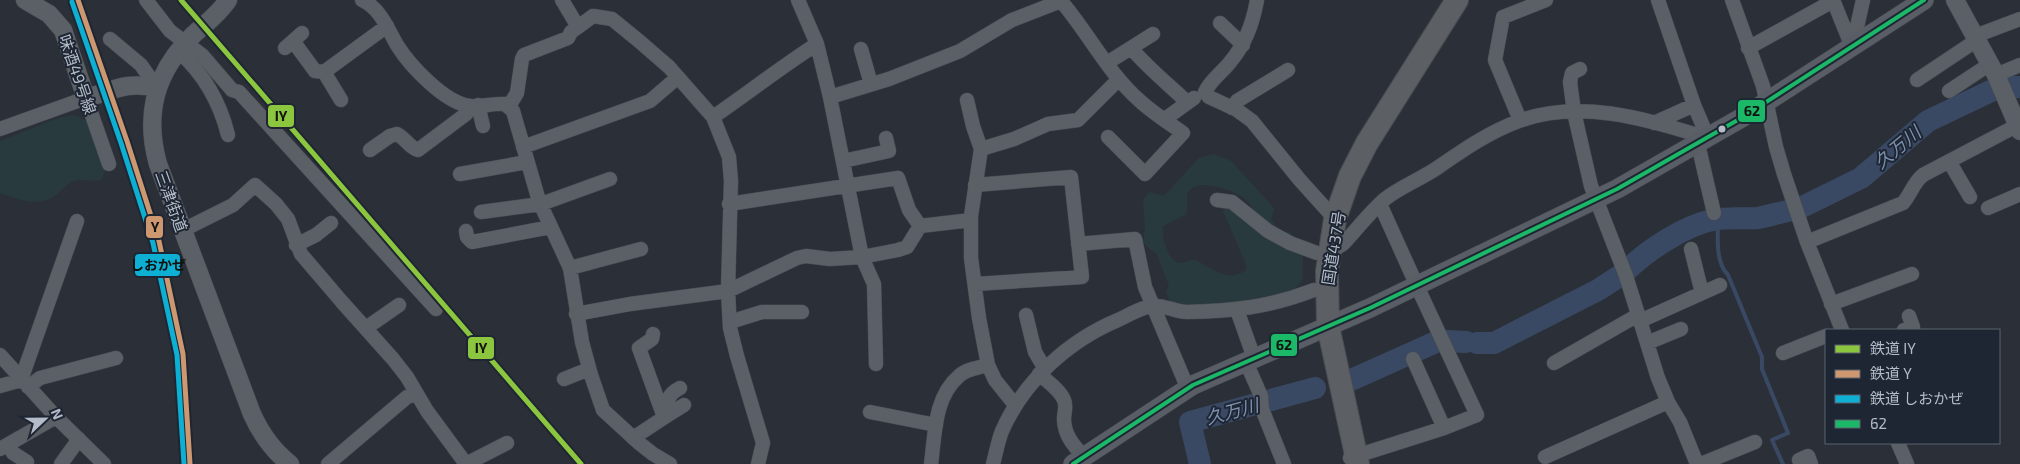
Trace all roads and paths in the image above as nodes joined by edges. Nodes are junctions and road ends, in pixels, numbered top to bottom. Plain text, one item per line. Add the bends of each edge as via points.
1 (25, 0) edge
2 (146, 0) edge
3 (362, 0) edge
4 (562, 0) edge
5 (798, 0) edge
6 (1257, 0) edge
7 (1443, 0) edge
8 (1457, 0) edge
9 (1546, 0) edge
10 (1658, 0) edge
11 (1732, 0) edge
12 (1833, 0) edge
13 (1863, 0) edge
14 (1924, 0) edge
15 (1955, 0) edge
16 (225, 4) edge
17 (380, 4) edge
18 (2020, 19) edge
19 (1220, 23) dead end
20 (387, 26) junction
21 (578, 27) junction
22 (1153, 34) dead end
23 (1976, 38) junction
24 (110, 39) dead end
25 (293, 40) dead end
26 (186, 44) junction
27 (817, 44) junction
28 (1856, 44) junction
29 (1243, 45) junction
30 (1131, 48) junction
31 (1748, 48) junction
32 (861, 49) dead end
33 (1107, 63) junction
34 (2020, 65) edge
35 (1580, 69) dead end
36 (1288, 70) dead end
37 (1993, 70) junction
38 (324, 72) junction
39 (678, 77) junction
40 (1119, 79) junction
41 (1918, 80) dead end
42 (871, 84) junction
43 (157, 88) junction
44 (1949, 91) dead end
45 (1205, 92) junction
46 (91, 96) junction
47 (830, 97) junction
48 (340, 100) dead end
49 (967, 100) dead end
50 (1187, 102) junction
51 (1766, 102) junction
52 (1694, 105) junction
53 (474, 106) junction
54 (510, 106) junction
55 (1232, 108) junction
56 (1574, 112) junction
57 (713, 117) junction
58 (1164, 119) junction
59 (1520, 120) junction
60 (1654, 123) junction
61 (483, 126) dead end
62 (0, 128) edge
63 (2019, 128) edge
64 (228, 135) dead end
65 (1108, 137) dead end
66 (886, 138) dead end
67 (1703, 141) junction
68 (523, 147) junction
69 (980, 149) junction
70 (370, 150) dead end
71 (843, 160) junction
72 (1949, 161) junction
73 (527, 162) junction
74 (109, 164) dead end
75 (460, 174) dead end
76 (610, 179) dead end
77 (848, 185) junction
78 (975, 185) junction
79 (2020, 194) edge
80 (1970, 197) dead end
81 (1217, 200) dead end
82 (1596, 200) junction
83 (541, 204) junction
84 (729, 204) junction
85 (1380, 204) junction
86 (1988, 208) dead end
87 (482, 212) dead end
88 (1330, 213) junction
89 (1714, 213) dead end
90 (971, 220) junction
91 (77, 222) dead end
92 (331, 222) dead end
93 (920, 226) junction
94 (551, 227) junction
95 (183, 230) junction
96 (466, 231) dead end
97 (1807, 242) junction
98 (1078, 244) junction
99 (296, 245) junction
100 (641, 249) dead end
101 (1691, 249) dead end
102 (1324, 251) junction
103 (862, 257) junction
104 (570, 268) junction
105 (1905, 281) dead end
106 (974, 284) junction
107 (1720, 285) dead end
108 (1416, 286) junction
109 (1314, 290) junction
110 (728, 291) junction
111 (1702, 293) junction
112 (1831, 304) junction
113 (399, 305) dead end
114 (1152, 306) junction
115 (436, 309) dead end
116 (1237, 310) junction
117 (802, 312) dead end
118 (576, 314) junction
119 (1026, 316) dead end
120 (1909, 316) dead end
121 (1639, 318) junction
122 (730, 322) junction
123 (366, 328) junction
124 (1322, 328) junction
125 (1681, 329) dead end
126 (1841, 329) edge
127 (1906, 329) edge
128 (653, 334) dead end
129 (1825, 336) edge
130 (1647, 344) junction
131 (1783, 353) dead end
132 (0, 355) edge
133 (116, 358) dead end
134 (1413, 359) dead end
135 (1250, 360) junction
136 (1554, 363) dead end
137 (876, 364) dead end
138 (988, 365) junction
139 (589, 369) junction
140 (1042, 372) junction
141 (564, 379) dead end
142 (25, 384) junction
143 (0, 386) edge
144 (680, 388) dead end
145 (1188, 389) junction
146 (417, 394) junction
147 (1668, 402) junction
148 (684, 405) dead end
149 (1015, 405) junction
150 (870, 412) dead end
151 (666, 416) junction
152 (56, 417) junction
153 (936, 425) junction
154 (1444, 428) junction
155 (633, 438) junction
156 (79, 439) junction
157 (1755, 442) dead end
158 (507, 443) dead end
159 (1898, 444) edge
160 (4, 447) edge
161 (1544, 456) edge
162 (1078, 460) edge
163 (1352, 461) edge
164 (27, 462) dead end
165 (61, 464) edge
166 (104, 464) edge
167 (290, 464) edge
168 (328, 464) edge
169 (466, 464) edge
170 (670, 464) edge
171 (758, 464) edge
172 (931, 464) edge
173 (993, 464) edge
174 (1284, 464) edge
175 (1699, 464) edge
176 (1908, 464) edge

1 - 46 street, 味酒49号線 via 49,14 63,30
2 - 26 street via 170,31
3 - 17 street
4 - 21 street
5 - 27 street
6 - 29 street
7 - 88 highway, 国道437号 via 1339,171
8 - 88 highway, 国道437号 via 1367,143
9 - 59 street via 1503,17 1495,60
10 - 52 street
11 - 31 street
12 - 28 street
12 - 31 street
13 - 28 street
14 - 28 main road
15 - 23 street
16 - 26 street, 三津街道
17 - 20 street
18 - 23 street
19 - 29 street
20 - 38 street
20 - 53 street via 402,52 444,95
21 - 39 street via 593,16 612,19
21 - 54 street via 568,38 524,55 517,92
22 - 30 street
23 - 37 street
23 - 41 street
24 - 43 street via 141,64
25 - 38 street via 315,71
26 - 43 street, 三津街道
26 - 64 street via 193,64 216,101
26 - 115 street via 202,55 232,90 239,92
27 - 47 street
27 - 57 street
28 - 51 main road
29 - 45 street
30 - 33 street
30 - 50 street via 1146,66
31 - 51 street
32 - 42 street
33 - 40 street
33 - 42 street via 1062,1 1012,20 960,51
34 - 37 street
35 - 56 street via 1572,73 1570,82
36 - 55 street via 1237,101
37 - 44 street
37 - 63 street
38 - 48 street
39 - 57 street
39 - 68 street via 650,101
40 - 58 street via 1140,102
40 - 69 street via 1078,120 1048,124
42 - 47 street
43 - 46 street via 125,85
43 - 95 street, 三津街道 via 151,130 153,144
45 - 50 street
45 - 55 street via 1208,97
46 - 62 street
46 - 74 street, 味酒49号線
47 - 71 street
49 - 69 street
50 - 58 street
51 - 67 main road
51 - 97 street via 1781,165
52 - 60 street
52 - 67 street
53 - 54 street via 499,103
53 - 61 street
53 - 70 street via 418,150 397,134
54 - 68 street
55 - 88 street via 1252,121
56 - 59 street
56 - 60 street via 1603,112
56 - 82 street
57 - 84 street via 729,157
58 - 65 street via 1184,133 1145,174
59 - 85 street via 1475,142
60 - 67 street
63 - 72 street
66 - 71 street via 889,151
67 - 82 main road
67 - 89 street
68 - 73 street
69 - 78 street
71 - 77 street
72 - 80 street
72 - 97 street via 1916,181 1903,203
73 - 75 street
73 - 83 street
76 - 83 street
77 - 84 street
77 - 93 street via 898,178 909,210
77 - 103 street
78 - 90 street
78 - 98 street via 1071,176
79 - 86 street
81 - 102 street via 1232,202 1268,231 1290,243
82 - 108 main road
82 - 121 street
83 - 87 street
83 - 94 street
84 - 110 street
85 - 102 street via 1343,244
85 - 108 street
88 - 102 highway, 国道437号
90 - 93 street
90 - 106 street
91 - 142 street
92 - 99 street via 316,235
93 - 103 street via 907,247
94 - 96 street via 472,242
94 - 104 street
95 - 99 street via 233,205 255,185 288,219
95 - 167 street, 三津街道 via 252,414 269,444
97 - 112 street
98 - 106 street via 1082,277
98 - 114 street via 1135,239 1140,269
99 - 123 street
100 - 104 street
101 - 111 street
102 - 109 highway, 国道437号
102 - 124 highway, 国道437号 via 1326,298
103 - 110 street via 797,258
103 - 137 street via 874,284
104 - 118 street
105 - 112 street
106 - 138 street
107 - 111 street
108 - 124 main road
108 - 154 street via 1477,415
109 - 116 street via 1285,301
109 - 124 highway, 国道437号
110 - 118 street
110 - 122 street
111 - 121 street
112 - 126 street
113 - 123 street
114 - 116 street via 1184,312
114 - 140 street via 1103,326
114 - 145 street
116 - 135 street
117 - 122 street via 762,312
118 - 139 street
119 - 140 street
120 - 127 street via 1913,326
121 - 130 street
121 - 136 street
122 - 171 street via 763,443
123 - 146 street via 394,359
124 - 135 main road
124 - 163 highway, 国道437号
125 - 130 street
128 - 151 street via 652,339 639,348
129 - 131 street
130 - 147 street
132 - 142 street
133 - 142 street
134 - 154 street via 1425,372
135 - 145 main road
135 - 174 street via 1261,402
138 - 149 street via 995,380
138 - 153 street via 959,375 943,396
139 - 141 street
139 - 155 street via 604,410
140 - 149 street
140 - 162 street via 1063,396 1066,431
142 - 143 street
142 - 152 street
144 - 151 street via 668,399
145 - 162 main road
146 - 168 street via 407,398
146 - 169 street
147 - 161 street via 1625,428
147 - 175 street
148 - 151 street
149 - 173 street via 1001,433
150 - 153 street
151 - 155 street
152 - 156 street
152 - 160 street
153 - 172 street
154 - 163 street
155 - 170 street
156 - 165 street
156 - 166 street
157 - 175 street
158 - 169 street
159 - 176 street
160 - 164 street

